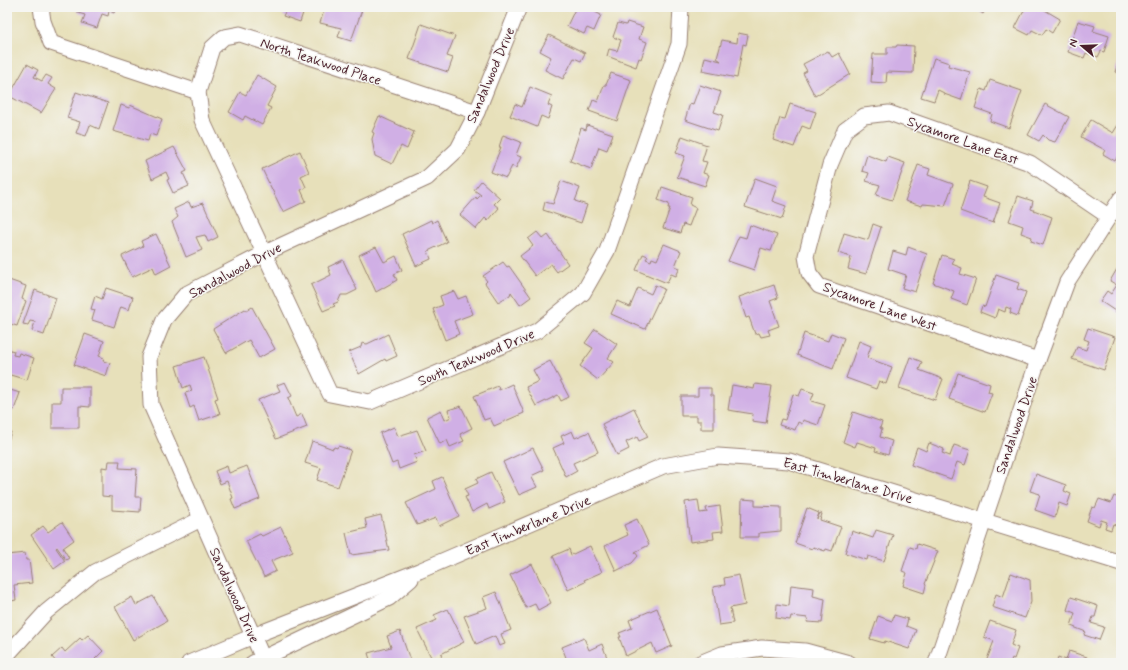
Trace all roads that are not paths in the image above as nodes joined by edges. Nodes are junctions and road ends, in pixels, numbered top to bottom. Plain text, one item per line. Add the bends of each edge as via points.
1 (41, 7) edge
2 (519, 7) edge
3 (680, 7) edge
4 (198, 92) junction
5 (477, 112) junction
6 (830, 166) joint
7 (1121, 198) edge
8 (1108, 216) junction
9 (266, 253) junction
10 (1038, 360) junction
11 (201, 518) junction
12 (984, 520) junction
13 (1121, 563) edge
14 (419, 571) junction
15 (252, 636) junction
16 (7, 655) edge
17 (723, 658) edge
18 (260, 661) edge
19 (189, 663) edge
20 (700, 663) edge
21 (849, 663) edge
22 (936, 663) edge

1 - 4 street via 51,43
2 - 5 street, Sandalwood Drive
3 - 9 street, South Teakwood Drive via 679,44 607,251 583,293 537,331 370,402 330,394
4 - 5 street, North Teakwood Place via 212,48 224,37 240,34
4 - 9 street via 202,120
5 - 9 street, Sandalwood Drive via 458,149 427,178
6 - 8 street, Sycamore Lane East via 845,130 864,116 889,113 1030,163
6 - 10 street, Sycamore Lane West via 806,256 809,273 819,286
7 - 8 street, Sandalwood Drive
8 - 10 street, Sandalwood Drive via 1067,282
9 - 11 street, Sandalwood Drive via 186,294 164,320 149,357 150,405
10 - 12 street, Sandalwood Drive
11 - 15 street, Sandalwood Drive
11 - 16 street via 95,572 46,612
12 - 13 street, East Timberlane Drive
12 - 14 street, East Timberlane Drive via 789,461 718,456 663,466
12 - 22 street, Sandalwood Drive
14 - 15 street, East Timberlane Drive
14 - 18 street, East Timberlane Drive via 389,598
15 - 18 street, Sandalwood Drive
15 - 19 street, East Timberlane Drive
17 - 20 street
17 - 21 street via 762,648 805,651

